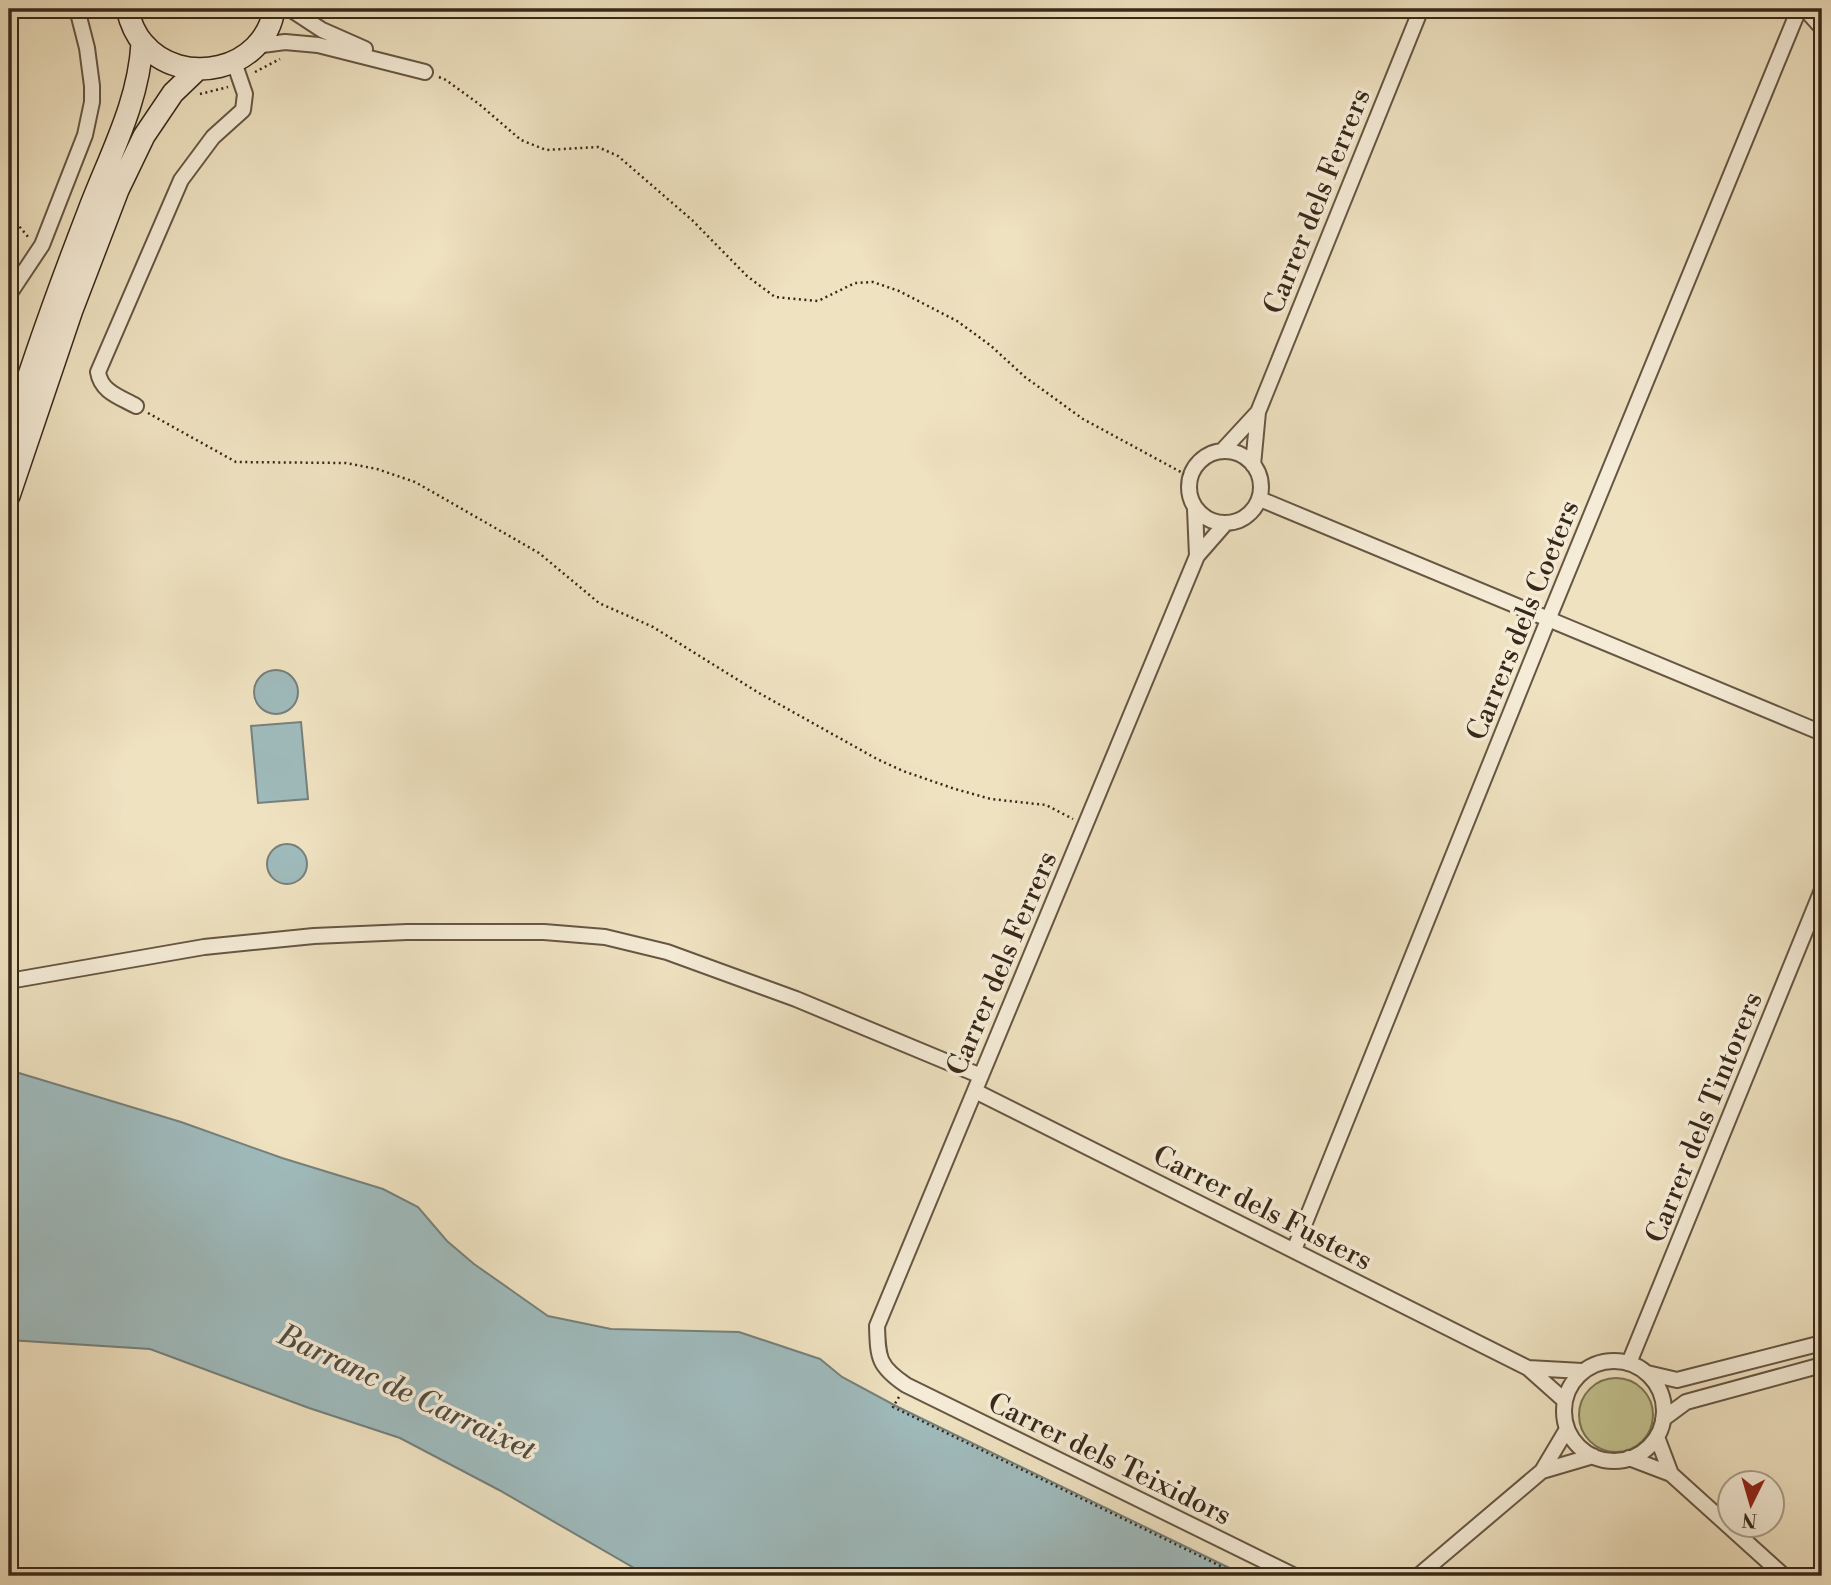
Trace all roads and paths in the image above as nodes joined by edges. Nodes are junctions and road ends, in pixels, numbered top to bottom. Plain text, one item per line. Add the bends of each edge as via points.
1 (77, 9) edge
2 (127, 9) edge
3 (274, 9) edge
4 (290, 9) edge
5 (1421, 9) edge
6 (1799, 9) edge
7 (1804, 9) edge
8 (1822, 28) edge
9 (142, 43) junction
10 (301, 43) junction
11 (255, 46) junction
12 (197, 70) junction
13 (238, 71) junction
14 (425, 72) junction
15 (198, 95) dead end
16 (9, 214) edge
17 (42, 245) junction
18 (10, 293) edge
19 (136, 406) joint
20 (1258, 412) junction
21 (9, 438) edge
22 (1222, 451) junction
23 (1253, 465) junction
24 (1189, 477) junction
25 (1259, 499) junction
26 (12, 504) edge
27 (1195, 509) junction
28 (1225, 524) junction
29 (9, 536) edge
30 (1197, 556) junction
31 (1548, 620) junction
32 (1822, 733) edge
33 (1085, 825) junction
34 (1822, 890) edge
35 (9, 981) edge
36 (981, 1076) junction
37 (975, 1091) junction
38 (1294, 1250) junction
39 (1822, 1343) edge
40 (1629, 1363) junction
41 (1822, 1365) edge
42 (1528, 1368) junction
43 (1582, 1371) junction
44 (1647, 1373) junction
45 (905, 1384) junction
46 (1564, 1400) junction
47 (1663, 1419) junction
48 (1567, 1429) junction
49 (1657, 1437) junction
50 (1593, 1456) junction
51 (1629, 1458) junction
52 (1542, 1471) junction
53 (1671, 1474) junction
54 (1241, 1576) edge
55 (1295, 1576) edge
56 (1418, 1576) edge
57 (1784, 1576) edge

1 - 17 street via 91,70 92,102 85,135
2 - 9 main road
3 - 11 main road via 265,35
4 - 14 street via 339,38
5 - 20 street, Carrer dels Ferrers
6 - 31 street, Carrers dels Coeters
7 - 8 street
9 - 12 main road via 167,62
9 - 21 main road via 134,99 63,278
10 - 11 street
10 - 13 path via 287,57
10 - 14 street
11 - 13 main road
12 - 13 main road
12 - 26 main road via 173,93 144,136 118,190 72,310
13 - 15 path via 229,86
13 - 19 street via 245,94 243,110 214,137 181,180 98,372 104,388
14 - 24 path via 446,80 480,104 521,140 546,150 598,148 618,156 775,297 818,301 855,283 873,282 898,291 957,321 1083,419
16 - 17 path via 24,233
17 - 18 street
19 - 33 path via 236,462 346,463 415,482 539,554 598,603 653,627 877,758 955,789 991,799 1046,805
20 - 22 street, Carrer dels Ferrers
20 - 23 street, Carrer dels Ferrers
22 - 23 street via 1234,452
22 - 24 street via 1202,459
23 - 25 street via 1259,475
24 - 27 street
25 - 28 street via 1246,517
25 - 31 street
26 - 29 path
27 - 28 street via 1208,520
27 - 30 street, Carrer dels Ferrers
28 - 30 street, Carrer dels Ferrers
30 - 33 street, Carrer dels Ferrers
31 - 32 street
31 - 38 street, Carrers dels Coeters
33 - 36 street, Carrer dels Ferrers
34 - 40 street, Carrer dels Tintorers
35 - 36 street via 204,947 314,936 544,932 605,937 667,952 796,999
36 - 37 street, Carrer dels Ferrers
37 - 38 street, Carrer dels Fusters
37 - 45 street, Carrer dels Ferrers via 877,1326 877,1350 883,1366
38 - 42 street, Carrer dels Fusters
39 - 44 street via 1677,1380
40 - 43 street via 1605,1361
40 - 44 street
41 - 47 street via 1686,1402
42 - 43 street, Carrer dels Fusters
42 - 46 street, Carrer dels Fusters
43 - 46 street
44 - 47 street via 1658,1387
45 - 54 path via 893,1407
45 - 55 street, Carrer dels Teixidors
46 - 48 street
47 - 49 street
48 - 50 street
48 - 52 street
49 - 51 street
49 - 53 street
50 - 51 street
50 - 52 street
51 - 53 street
52 - 56 street
53 - 57 street

